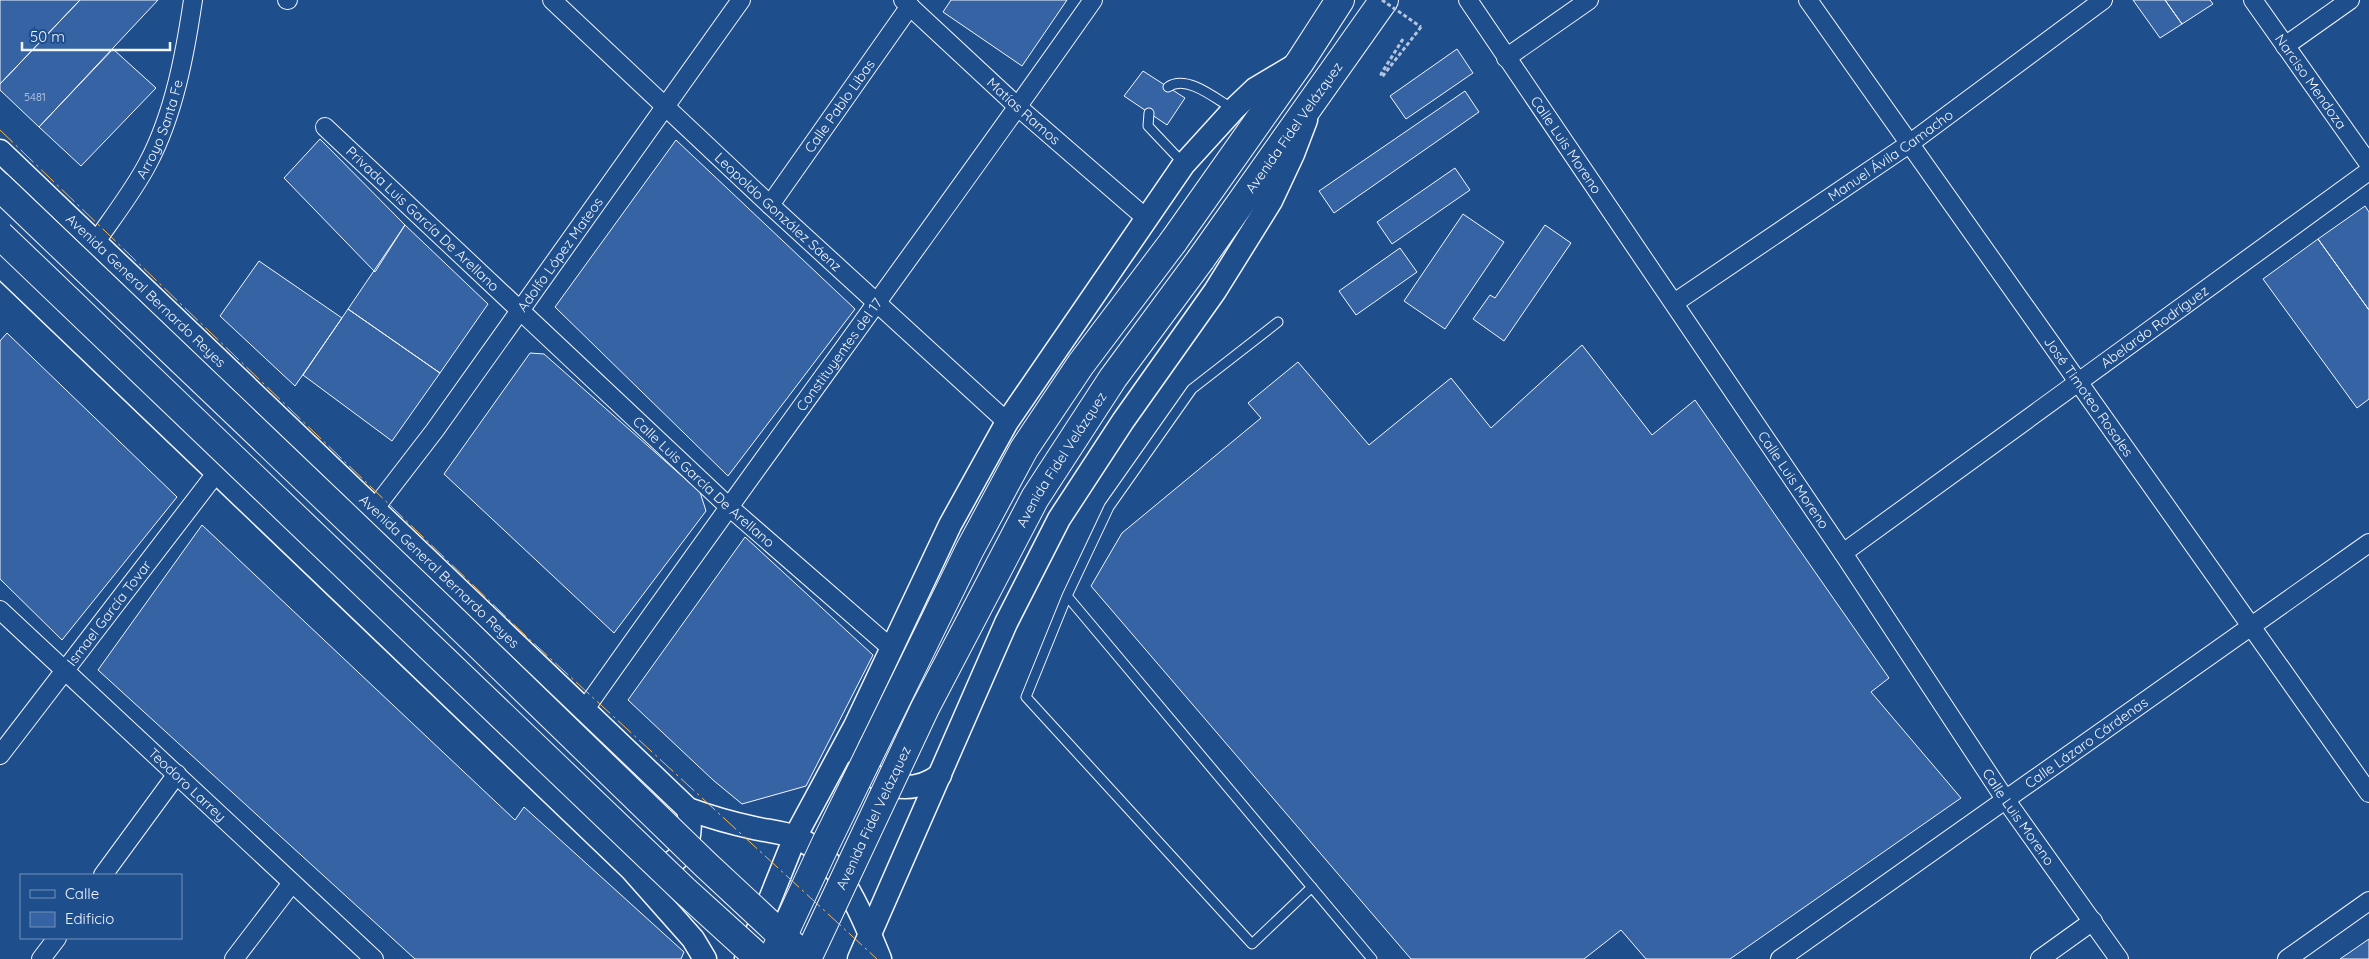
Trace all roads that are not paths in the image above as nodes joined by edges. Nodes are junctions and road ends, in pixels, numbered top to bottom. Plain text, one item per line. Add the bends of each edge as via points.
1 (193, 0) edge
2 (552, 0) edge
3 (741, 0) edge
4 (1093, 0) edge
5 (1340, 0) edge
6 (1383, 0) edge
7 (1468, 0) edge
8 (1589, 0) edge
9 (1808, 0) edge
10 (2103, 0) edge
11 (2253, 0) edge
12 (2350, 0) edge
13 (906, 3) edge
14 (2285, 46) junction
15 (1506, 58) junction
16 (1300, 62) junction
17 (1168, 87) dead end
18 (666, 106) junction
19 (1018, 107) junction
20 (1310, 107) junction
21 (1234, 109) junction
22 (1149, 113) dead end
23 (325, 127) dead end
24 (1909, 144) junction
25 (0, 151) edge
26 (1184, 164) junction
27 (2369, 164) edge
28 (2369, 171) edge
29 (0, 187) edge
30 (770, 205) junction
31 (1147, 218) junction
32 (0, 235) edge
33 (95, 243) junction
34 (1, 269) edge
35 (877, 303) junction
36 (1674, 303) junction
37 (520, 310) junction
38 (1278, 322) dead end
39 (2080, 383) junction
40 (1007, 422) junction
41 (217, 472) junction
42 (728, 506) junction
43 (375, 508) junction
44 (2369, 543) edge
45 (1843, 553) junction
46 (1067, 596) junction
47 (0, 610) edge
48 (2252, 626) junction
49 (891, 648) junction
50 (64, 669) junction
51 (584, 710) junction
52 (855, 726) junction
53 (0, 755) edge
54 (177, 774) junction
55 (940, 774) junction
56 (2369, 794) edge
57 (2006, 799) junction
58 (688, 809) junction
59 (795, 837) junction
60 (632, 869) junction
61 (104, 874) edge
62 (292, 883) junction
63 (1312, 887) junction
64 (2369, 901) edge
65 (2093, 921) junction
66 (870, 934) junction
67 (56, 939) edge
68 (41, 959) edge
69 (234, 959) edge
70 (374, 959) edge
71 (705, 959) edge
72 (746, 959) edge
73 (760, 959) edge
74 (772, 959) edge
75 (807, 959) edge
76 (859, 959) edge
77 (880, 959) edge
78 (1372, 959) edge
79 (1780, 959) edge
80 (2040, 959) edge
81 (2119, 959) edge
82 (2287, 959) edge

1 - 33 street, Arroyo Santa Fe via 170,107 160,137 148,164
2 - 18 street, Leopoldo González Sáenz
3 - 18 street, Adolfo López Mateos
4 - 19 street, Constituyentes del 17
5 - 16 main road
6 - 20 main road, Avenida Fidel Velázquez
7 - 15 street, Calle Luis Moreno
8 - 15 street
9 - 24 street, José Timoteo Rosales
10 - 24 street, Manuel Ávila Camacho
11 - 14 street, Narciso Mendoza
12 - 14 street
13 - 19 street, Matías Ramos
13 - 30 street, Calle Pablo Libas
14 - 27 street, Narciso Mendoza
15 - 36 street, Calle Luis Moreno
16 - 21 street via 1255,89
16 - 74 main road, bridge via 1173,242 1081,364 1024,449 969,551
17 - 21 lane via 1177,82 1188,84
18 - 30 street, Leopoldo González Sáenz
18 - 37 street, Adolfo López Mateos
19 - 31 street, Matías Ramos
19 - 35 street, Constituyentes del 17
20 - 55 street via 1294,154 1271,201 1215,291 1123,421 1059,519 1006,623
20 - 75 main road, Avenida Fidel Velázquez, bridge via 1108,386 1035,498 925,708
21 - 26 street
22 - 26 lane via 1148,126
23 - 37 street, Privada Luis García De Arellano
24 - 36 street, Manuel Ávila Camacho
24 - 39 street, José Timoteo Rosales
25 - 33 street, Avenida General Bernardo Reyes
26 - 31 street
28 - 39 street, Abelardo Rodríguez
29 - 75 main road, Avenida General Bernardo Reyes, bridge
30 - 35 street, Leopoldo González Sáenz
31 - 40 street
32 - 73 main road, bridge
33 - 43 street, Avenida General Bernardo Reyes
34 - 41 street
35 - 40 street, Leopoldo González Sáenz
35 - 42 street, Constituyentes del 17
36 - 45 street, Calle Luis Moreno
37 - 42 street, Calle Luis García De Arellano
37 - 43 street, Adolfo López Mateos
38 - 46 lane via 1185,397 1109,507
39 - 45 street, Abelardo Rodríguez
39 - 48 street, José Timoteo Rosales
40 - 49 street via 950,525
41 - 50 street, Ismael García Tovar
41 - 60 street
42 - 49 street, Calle Luis García De Arellano
42 - 51 street, Constituyentes del 17
43 - 51 street, Avenida General Bernardo Reyes
44 - 48 street, Calle Lázaro Cárdenas
45 - 57 street, Calle Luis Moreno
46 - 63 lane
46 - 63 lane via 1026,697 1252,944
47 - 50 street, Teodoro Larrey
48 - 56 street, José Timoteo Rosales
48 - 57 street, Calle Lázaro Cárdenas
49 - 52 street
50 - 53 street, Ismael García Tovar
50 - 54 street, Teodoro Larrey
51 - 58 street, Avenida General Bernardo Reyes
52 - 55 street via 856,752 870,774 880,781 905,788 931,782
52 - 59 street
54 - 61 street
54 - 62 street, Teodoro Larrey
55 - 66 street
57 - 65 street, Calle Luis Moreno
57 - 79 street, Calle Lázaro Cárdenas
58 - 59 street, Avenida General Bernardo Reyes via 726,822
58 - 60 street via 690,838 684,851 660,869
59 - 66 street, Avenida General Bernardo Reyes via 811,846 832,866 857,905
59 - 72 street
60 - 71 street via 693,939
62 - 69 street
62 - 70 street, Teodoro Larrey
63 - 78 lane
64 - 82 street
65 - 80 street
65 - 81 street, Calle Luis Moreno
66 - 76 street
66 - 77 street, Avenida General Bernardo Reyes
67 - 68 street

